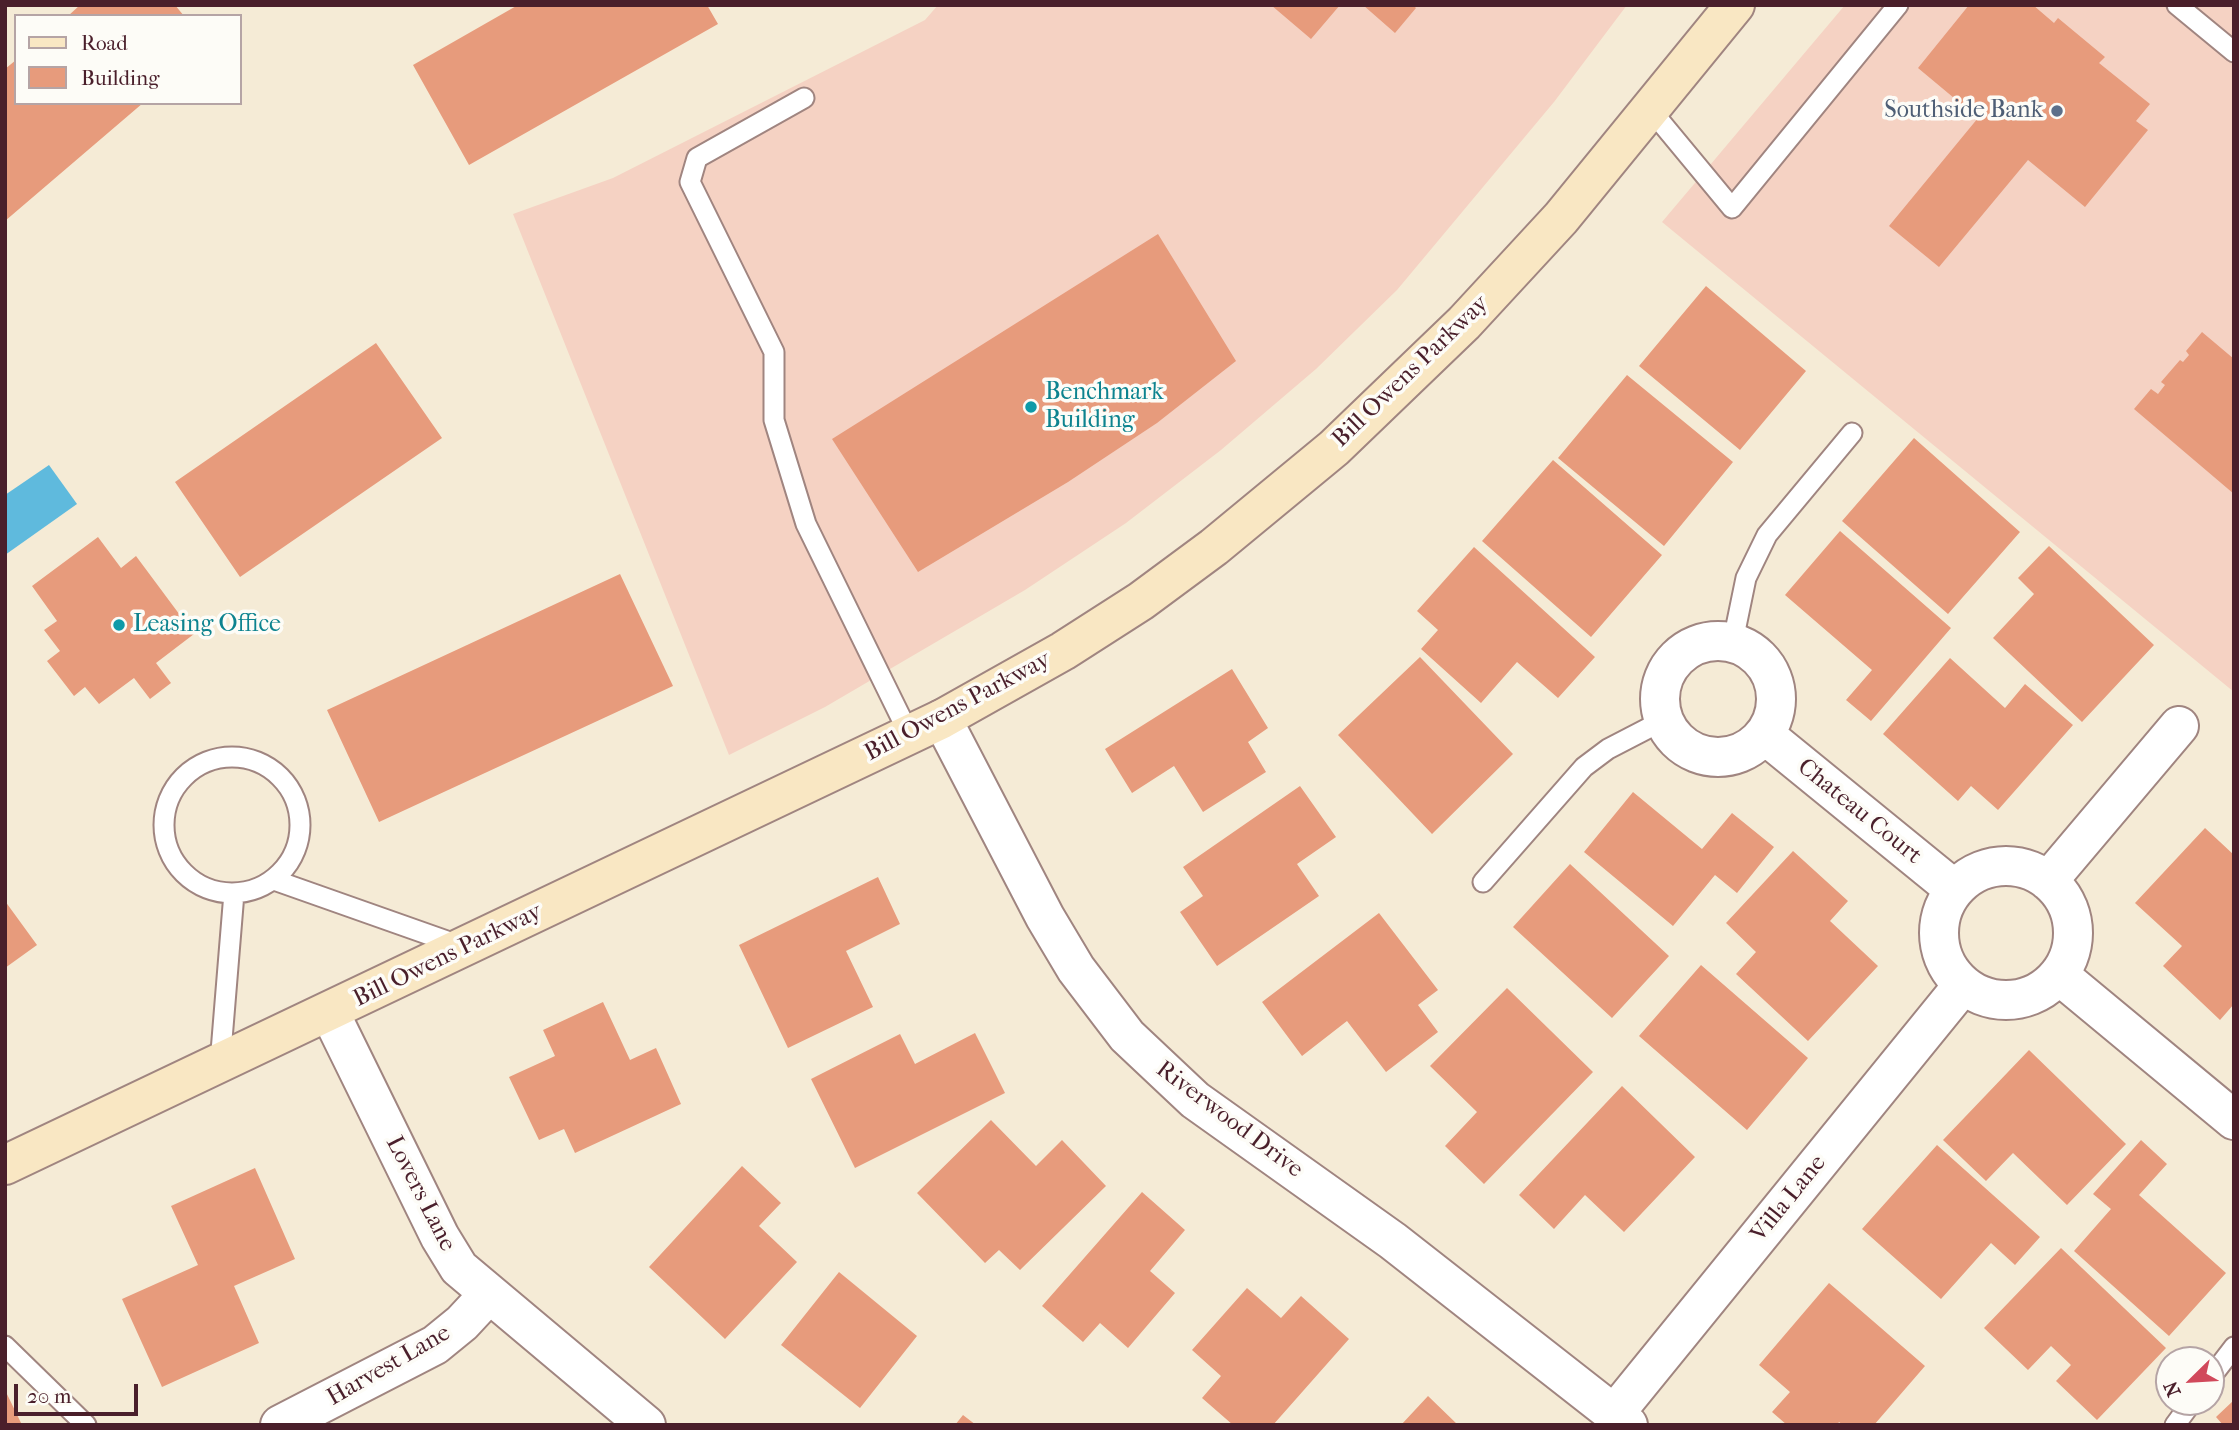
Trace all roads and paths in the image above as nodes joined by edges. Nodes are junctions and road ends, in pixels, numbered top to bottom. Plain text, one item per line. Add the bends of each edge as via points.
1 (1735, 5) edge
2 (1898, 5) edge
3 (2177, 5) edge
4 (2234, 52) edge
5 (804, 98) dead end
6 (1650, 109) junction
7 (1853, 433) dead end
8 (1732, 641) junction
9 (1664, 720) junction
10 (925, 726) junction
11 (2179, 726) dead end
12 (1765, 735) junction
13 (274, 880) junction
14 (2048, 881) junction
15 (1483, 882) dead end
16 (1954, 889) junction
17 (234, 893) junction
18 (465, 948) junction
19 (2059, 975) junction
20 (1963, 985) junction
21 (330, 1013) junction
22 (220, 1064) junction
23 (2234, 1120) edge
24 (5, 1165) edge
25 (489, 1294) junction
26 (5, 1346) edge
27 (1621, 1419) edge
28 (86, 1425) edge
29 (280, 1425) edge
30 (646, 1425) edge

1 - 6 main road, Bill Owens Parkway
2 - 6 lane via 1732,208
3 - 4 lane
5 - 10 lane via 697,158 690,182 774,352 774,420 806,524
6 - 10 main road, Bill Owens Parkway via 1513,271 1334,448 1224,540 1141,601 1063,651
7 - 8 lane via 1767,535 1746,578
8 - 9 street via 1695,644 1678,655 1661,689
8 - 12 street via 1751,649 1774,680 1774,718
9 - 12 street via 1678,742 1713,758 1733,756
9 - 15 lane via 1584,767
10 - 18 main road, Bill Owens Parkway
10 - 27 street, Riverwood Drive via 1087,985 1127,1037 1195,1100 1393,1241
11 - 14 street
12 - 16 street, Chateau Court
13 - 17 lane via 253,891
13 - 17 lane via 290,862 299,840 300,817 293,794 280,776 263,764 242,757 220,757 191,770 170,794 164,815 165,837 172,858 187,876 206,889
13 - 18 lane
14 - 16 street via 2031,870 1989,867
14 - 19 street via 2071,916 2069,957
16 - 20 street via 1938,928 1940,950
17 - 22 lane
18 - 21 main road, Bill Owens Parkway
19 - 20 street via 2024,999 2002,1001
19 - 23 street
20 - 27 street, Villa Lane
21 - 22 main road, Bill Owens Parkway
21 - 25 street, Lovers Lane via 440,1237 459,1268
22 - 24 main road, Bill Owens Parkway
25 - 29 street, Harvest Lane via 435,1345
25 - 30 street, Lovers Lane
26 - 28 lane

